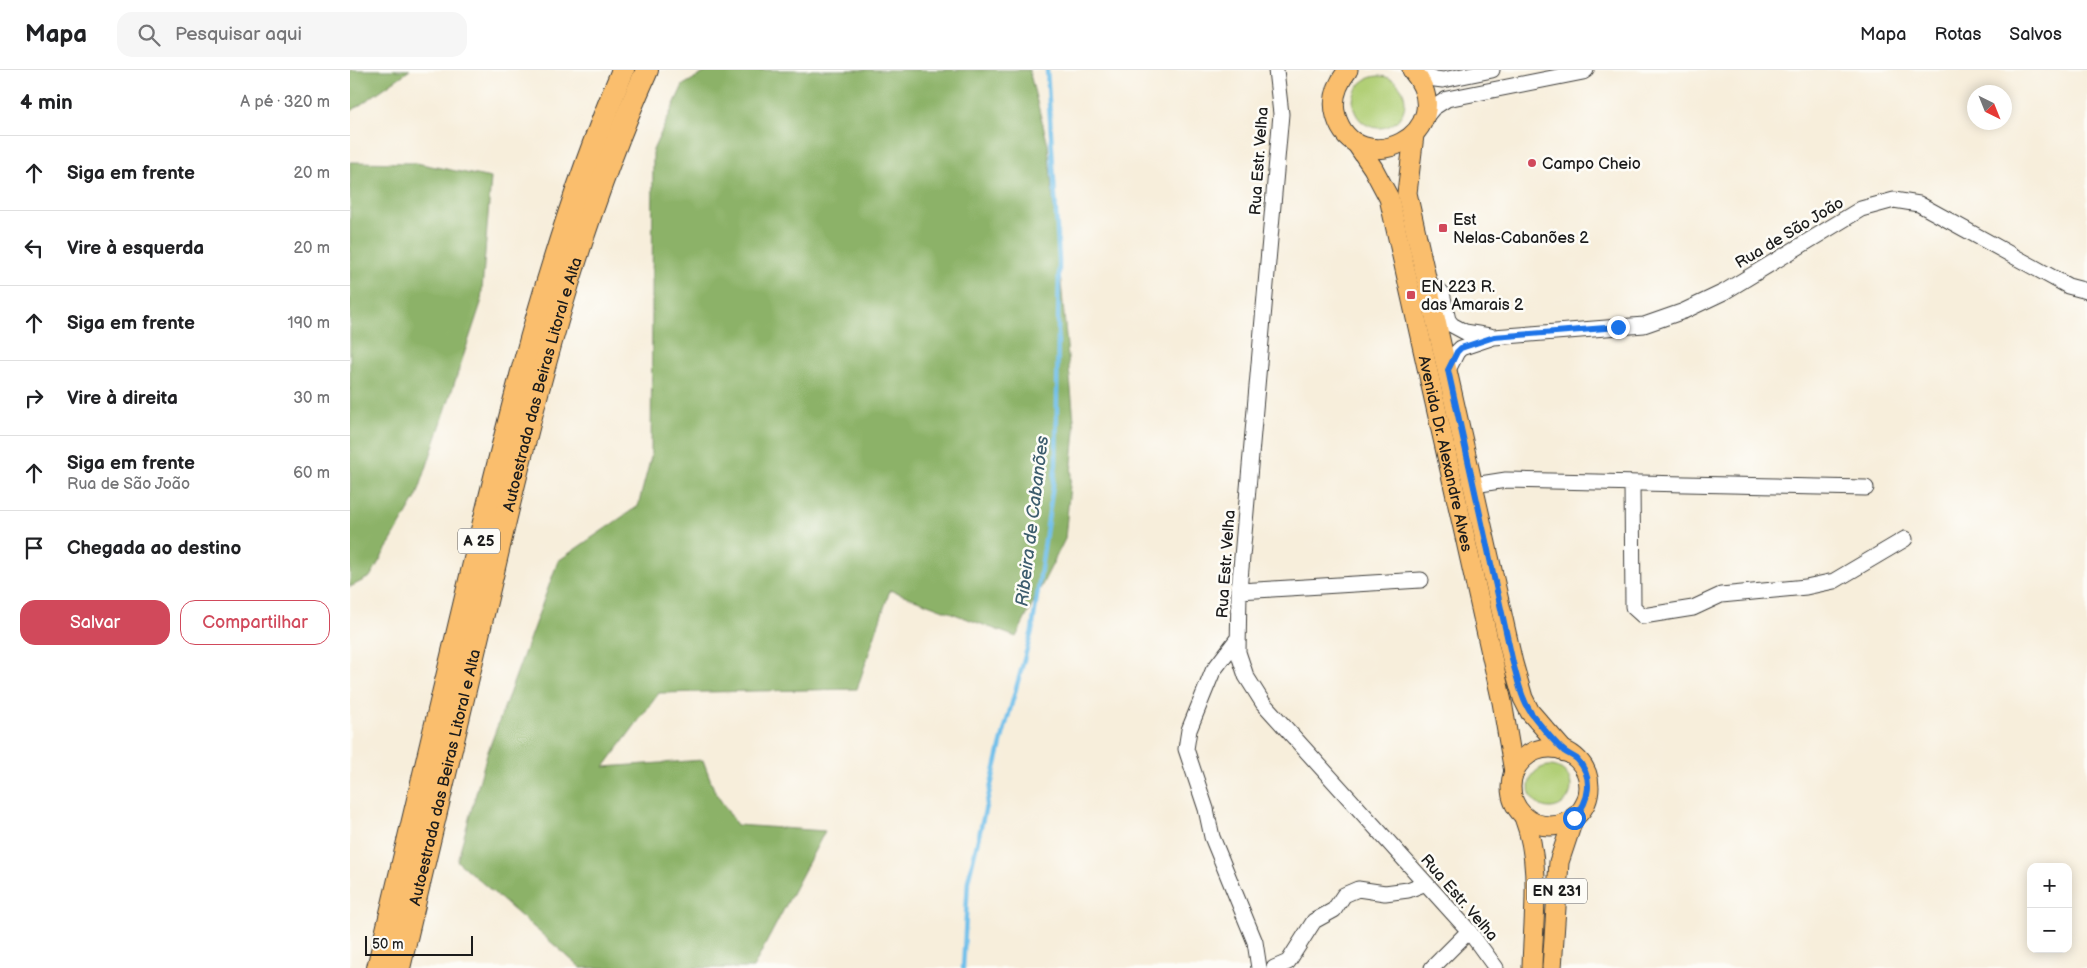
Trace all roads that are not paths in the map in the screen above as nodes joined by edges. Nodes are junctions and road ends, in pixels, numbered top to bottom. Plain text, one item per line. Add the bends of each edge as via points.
1 (623, 70) edge
2 (648, 70) edge
3 (1276, 70) edge
4 (1413, 70) edge
5 (1492, 70) edge
6 (1586, 70) edge
7 (1343, 74) edge
8 (1419, 127) junction
9 (1356, 143) junction
10 (1428, 282) junction
11 (2087, 291) edge
12 (1494, 337) junction
13 (1448, 370) junction
14 (1632, 482) junction
15 (1474, 485) junction
16 (1866, 488) dead end
17 (1905, 539) dead end
18 (1421, 580) dead end
19 (1239, 591) junction
20 (1238, 638) junction
21 (1565, 752) junction
22 (1514, 772) junction
23 (1524, 817) junction
24 (1574, 818) junction
25 (1426, 883) junction
26 (1469, 931) junction
27 (378, 968) edge
28 (399, 968) edge
29 (1259, 968) edge
30 (1274, 968) edge
31 (1432, 968) edge
32 (1496, 968) edge
33 (1532, 968) edge
34 (1552, 968) edge

1 - 27 highway, Autoestrada das Beiras Litoral e Alta / A 25 via 556,250 510,412
2 - 28 highway, Autoestrada das Beiras Litoral e Alta / A 25 via 621,129 577,256 530,414
3 - 19 street, Rua Estr. Velha via 1281,114
4 - 5 street via 1443,80
4 - 8 main road, EN 231 via 1425,92 1426,106
6 - 8 street via 1447,99 1433,108
7 - 9 main road, EN 231 via 1335,95 1334,109 1338,122
8 - 9 main road via 1401,144 1386,148
8 - 10 main road, Avenida Dr. Alexandre Alves / EN 231 via 1407,193
9 - 22 main road, Avenida Dr. Alexandre Alves / EN 231 via 1389,198 1502,702
10 - 12 street via 1442,293 1452,325 1465,332
10 - 13 main road, Avenida Dr. Alexandre Alves / EN 231
11 - 12 street, Rua de São João via 2068,286 1919,204 1894,200 1861,209 1724,292 1644,325
12 - 13 street via 1461,348
13 - 15 main road, Avenida Dr. Alexandre Alves / EN 231
14 - 15 street via 1506,480
14 - 16 street
14 - 17 street via 1633,606 1643,616 1693,608 1721,594 1806,587 1834,581
15 - 21 main road, Avenida Dr. Alexandre Alves / EN 231 via 1523,698 1541,726
18 - 19 street
19 - 20 street, Rua Estr. Velha
20 - 25 street, Rua Estr. Velha via 1238,652 1246,676 1263,703
20 - 29 street via 1213,671 1189,730 1186,749 1212,837 1254,942
21 - 22 main road via 1541,749 1520,762
21 - 24 main road, EN 231 via 1584,769 1588,782 1583,809
22 - 23 main road, EN 231 via 1512,796
23 - 24 main road via 1549,826
23 - 33 main road, EN 231 via 1535,859
24 - 34 main road, EN 231 via 1559,862
25 - 26 street, Rua Estr. Velha
25 - 30 street via 1385,894 1358,889 1344,895 1334,910 1314,921 1288,962
26 - 31 street
26 - 32 street, Rua Estr. Velha

